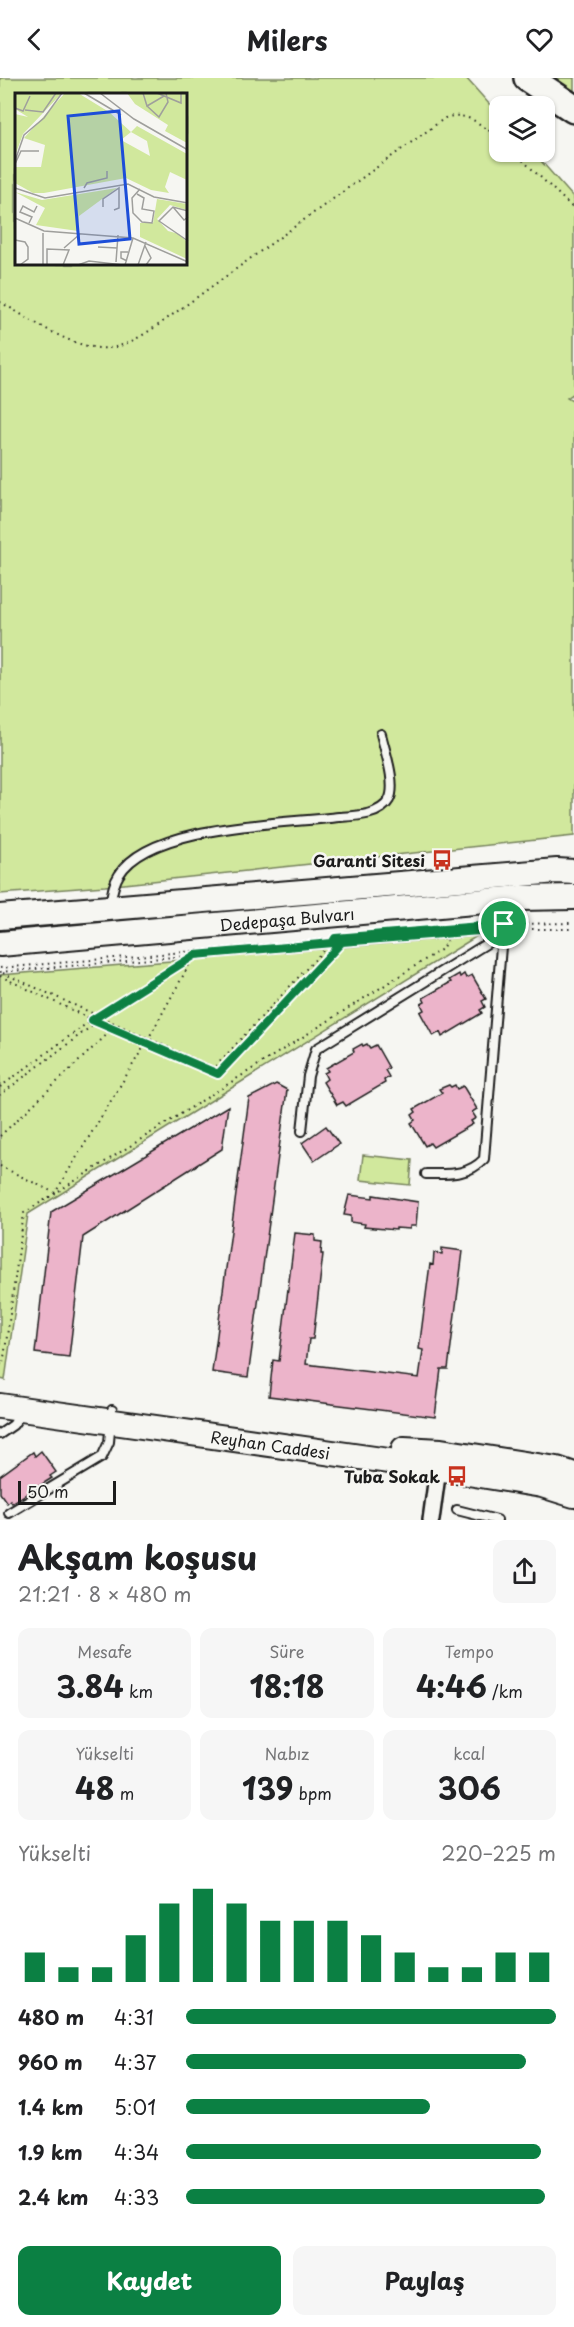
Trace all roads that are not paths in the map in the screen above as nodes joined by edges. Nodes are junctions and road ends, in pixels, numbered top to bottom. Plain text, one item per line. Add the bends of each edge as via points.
1 (528, 78) edge
2 (574, 109) edge
3 (381, 734) dead end
4 (574, 872) edge
5 (574, 897) edge
6 (506, 899) junction
7 (110, 906) junction
8 (0, 917) edge
9 (503, 929) junction
10 (0, 944) edge
11 (302, 1131) dead end
12 (426, 1174) dead end
13 (0, 1394) edge
14 (27, 1404) junction
15 (0, 1406) edge
16 (112, 1416) junction
17 (0, 1434) edge
18 (439, 1459) junction
19 (574, 1475) edge
20 (574, 1495) edge
21 (457, 1510) dead end
22 (9, 1513) dead end
23 (431, 1520) edge
24 (497, 1520) edge

1 - 2 highway
3 - 7 lane via 392,788 388,802 380,809 355,816 219,829 172,841 150,849 120,873
4 - 7 main road, Dedepaşa Bulvarı
5 - 6 main road, Dedepaşa Bulvarı
6 - 9 lane
6 - 10 main road, Dedepaşa Bulvarı
7 - 8 main road, Dedepaşa Bulvarı
9 - 11 lane via 316,1049 308,1076
9 - 12 lane via 484,1159 459,1175
13 - 14 main road, Reyhan Caddesi
14 - 15 main road, Reyhan Caddesi
14 - 16 main road, Reyhan Caddesi
14 - 17 lane via 13,1425
16 - 18 main road, Reyhan Caddesi via 416,1450
16 - 22 lane via 107,1448 99,1460
18 - 19 main road, Reyhan Caddesi via 557,1469
18 - 20 main road, Reyhan Caddesi
18 - 23 street
21 - 24 lane

